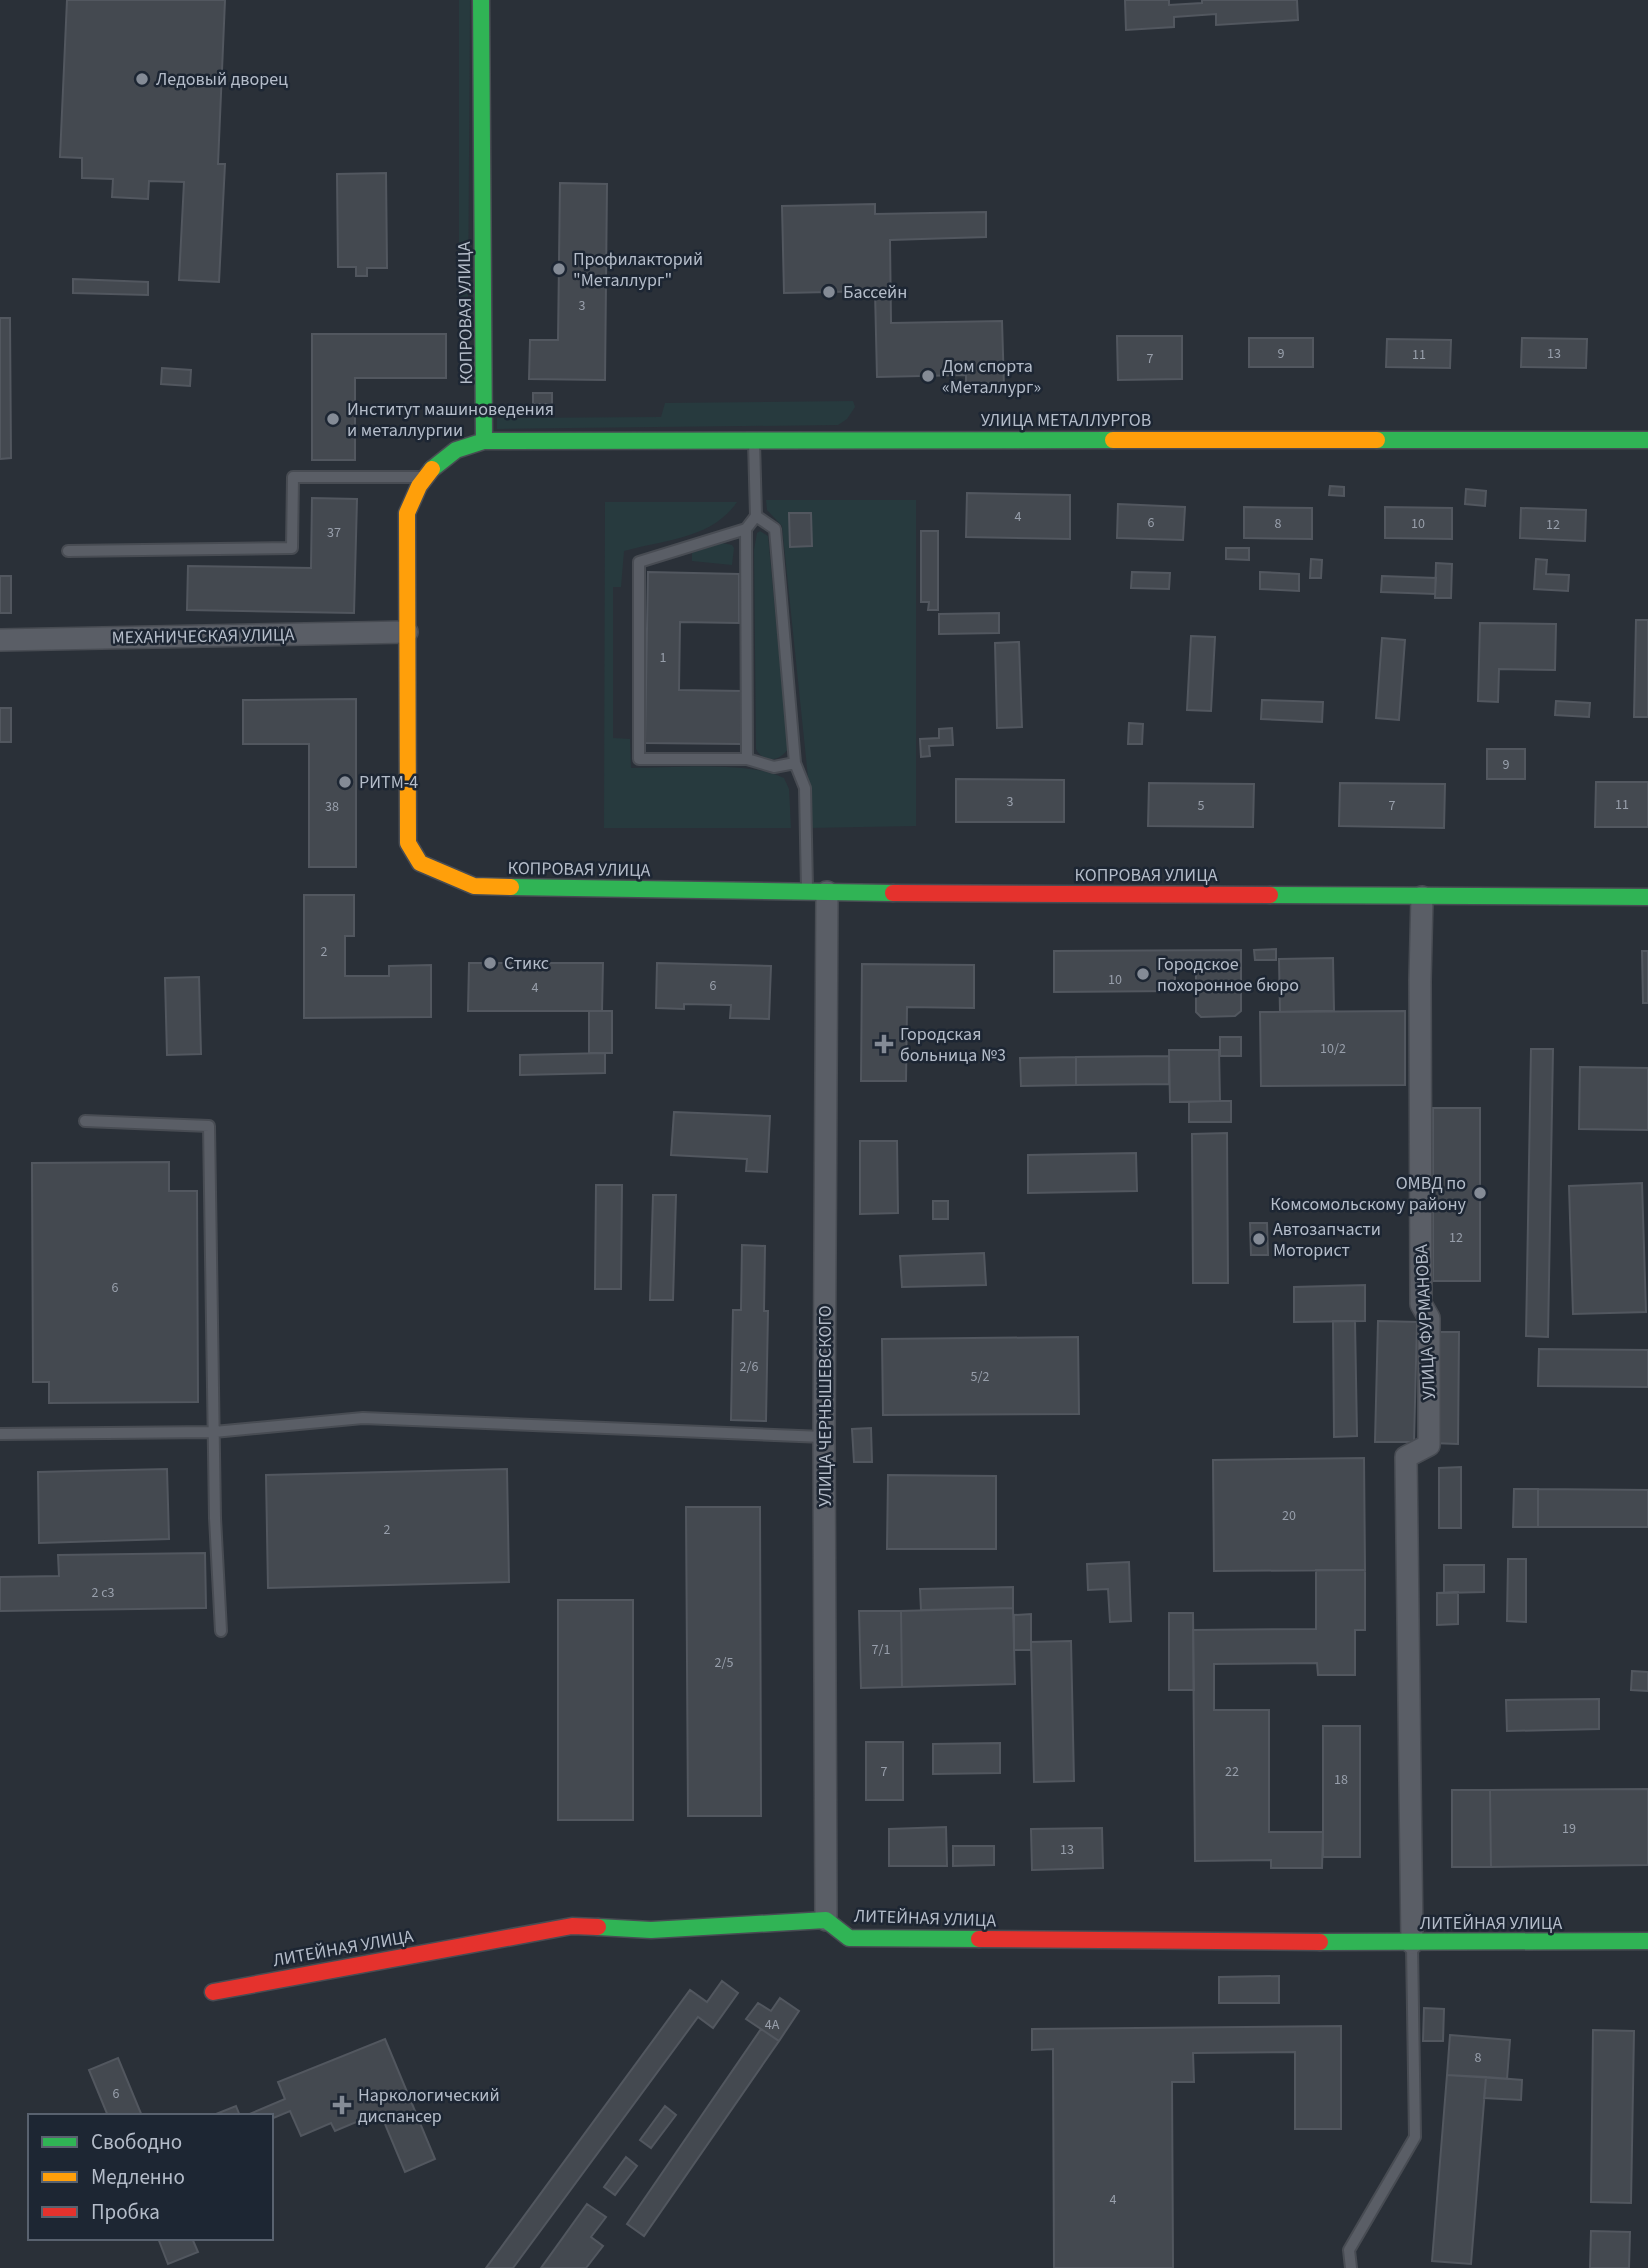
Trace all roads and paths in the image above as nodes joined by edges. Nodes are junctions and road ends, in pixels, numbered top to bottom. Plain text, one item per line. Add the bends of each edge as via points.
1 (481, 0) edge
2 (754, 440) junction
3 (1648, 440) edge
4 (484, 441) junction
5 (425, 477) junction
6 (756, 516) junction
7 (746, 529) junction
8 (68, 551) dead end
9 (407, 632) junction
10 (0, 640) edge
11 (747, 759) junction
12 (795, 763) junction
13 (817, 892) junction
14 (1422, 897) junction
15 (1648, 897) edge
16 (85, 1121) dead end
17 (214, 1432) junction
18 (0, 1434) edge
19 (824, 1437) junction
20 (221, 1631) dead end
21 (826, 1920) junction
22 (1648, 1941) edge
23 (1412, 1943) junction
24 (212, 1992) dead end
25 (1351, 2268) edge

1 - 4 street, КОПРОВАЯ УЛИЦА
2 - 3 street, УЛИЦА МЕТАЛЛУРГОВ
2 - 4 street, УЛИЦА МЕТАЛЛУРГОВ
2 - 6 lane
4 - 5 street, КОПРОВАЯ УЛИЦА via 454,451
5 - 8 lane via 293,477 292,548
5 - 9 street, КОПРОВАЯ УЛИЦА via 407,513
6 - 7 lane
6 - 12 lane via 775,529
7 - 11 lane
7 - 11 lane via 639,562 639,759
9 - 10 street, МЕХАНИЧЕСКАЯ УЛИЦА
9 - 13 street, КОПРОВАЯ УЛИЦА via 408,843 420,863 474,886
11 - 12 lane via 774,767
12 - 13 lane via 804,788
13 - 14 street, КОПРОВАЯ УЛИЦА
13 - 19 street, УЛИЦА ЧЕРНЫШЕВСКОГО
14 - 15 street, КОПРОВАЯ УЛИЦА
14 - 23 street, УЛИЦА ФУРМАНОВА via 1422,1304 1429,1318 1429,1446 1406,1457
16 - 17 lane via 209,1126
17 - 18 lane
17 - 19 lane via 363,1418
17 - 20 lane
19 - 21 street, УЛИЦА ЧЕРНЫШЕВСКОГО
21 - 23 street, ЛИТЕЙНАЯ УЛИЦА via 849,1938
21 - 24 street, ЛИТЕЙНАЯ УЛИЦА via 650,1930 572,1926
22 - 23 street, ЛИТЕЙНАЯ УЛИЦА
23 - 25 lane via 1415,2137 1349,2250

